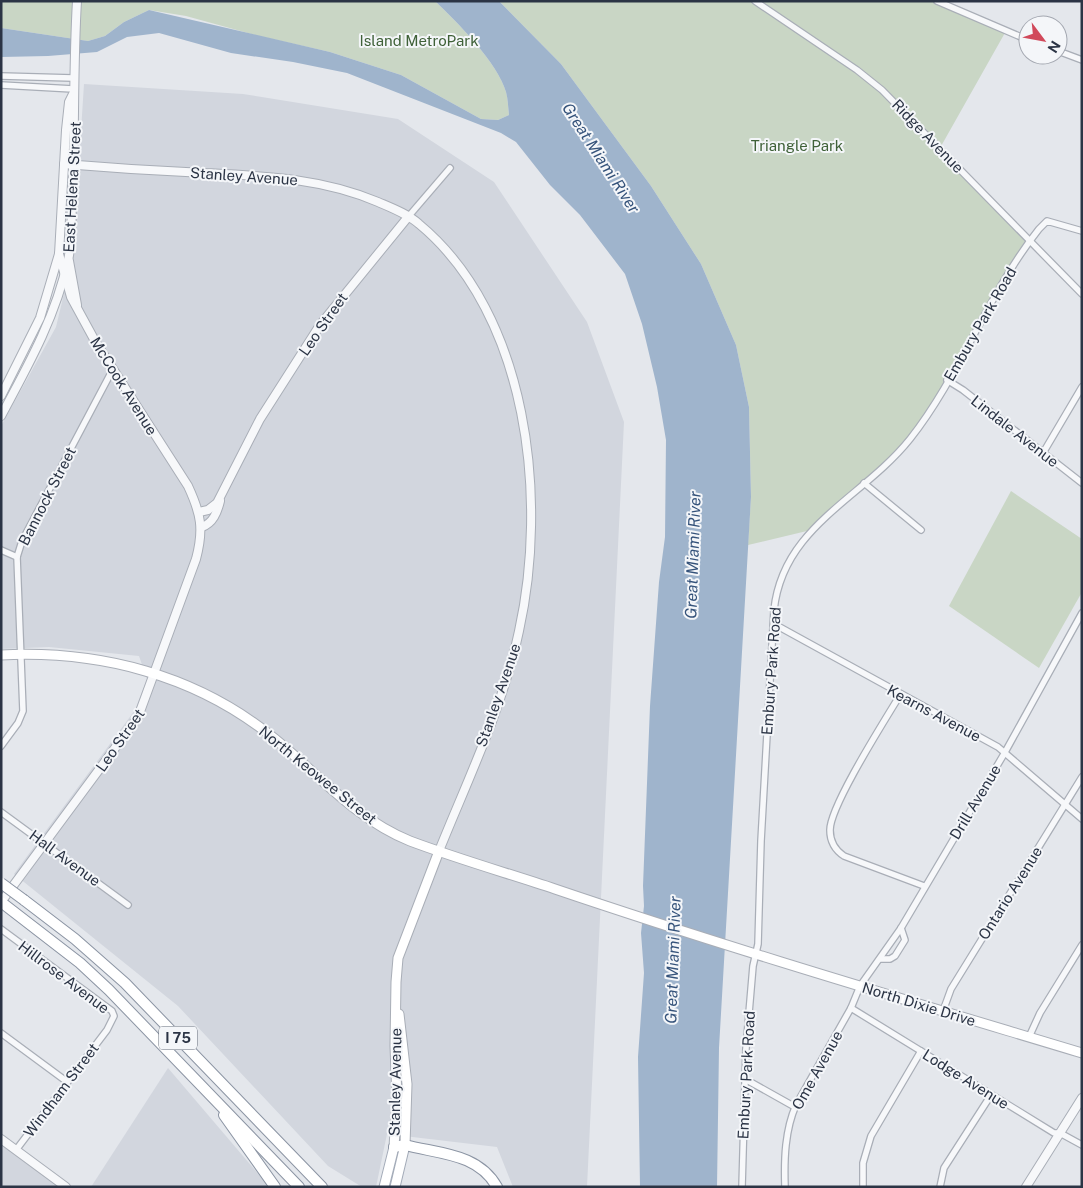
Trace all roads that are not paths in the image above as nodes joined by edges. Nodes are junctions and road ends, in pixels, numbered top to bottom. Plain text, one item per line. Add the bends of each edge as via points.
1 (77, 1) edge
2 (756, 1) edge
3 (937, 1) edge
4 (1018, 36) edge
5 (1068, 55) edge
6 (1082, 60) edge
7 (73, 74) junction
8 (1, 76) edge
9 (1, 86) edge
10 (73, 91) junction
11 (64, 164) junction
12 (74, 165) junction
13 (450, 168) dead end
14 (408, 217) junction
15 (1082, 231) edge
16 (1030, 240) junction
17 (59, 254) junction
18 (68, 260) junction
19 (64, 272) junction
20 (1082, 294) edge
21 (78, 305) junction
22 (112, 369) junction
23 (947, 380) junction
24 (1082, 387) edge
25 (2, 394) edge
26 (11, 398) junction
27 (1, 416) edge
28 (1043, 453) junction
29 (864, 483) junction
30 (1082, 483) edge
31 (221, 497) junction
32 (199, 512) junction
33 (202, 527) junction
34 (921, 530) dead end
35 (1, 550) edge
36 (17, 557) junction
37 (1082, 613) edge
38 (774, 624) junction
39 (20, 654) junction
40 (1, 655) edge
41 (154, 674) junction
42 (900, 695) junction
43 (1, 746) edge
44 (1004, 754) junction
45 (1082, 777) edge
46 (1064, 805) junction
47 (1, 812) edge
48 (1082, 819) edge
49 (44, 843) junction
50 (439, 851) junction
51 (1, 883) edge
52 (924, 886) junction
53 (1, 902) edge
54 (128, 905) dead end
55 (901, 928) junction
56 (1, 929) edge
57 (692, 934) joint
58 (1082, 944) edge
59 (756, 954) junction
60 (881, 959) junction
61 (860, 986) junction
62 (397, 1006) junction
63 (851, 1008) junction
64 (944, 1011) junction
65 (107, 1030) joint
66 (1, 1033) edge
67 (1029, 1037) junction
68 (921, 1051) junction
69 (1082, 1053) edge
70 (745, 1079) junction
71 (66, 1082) junction
72 (991, 1095) junction
73 (214, 1097) junction
74 (1082, 1098) edge
75 (795, 1108) junction
76 (1060, 1133) junction
77 (1, 1139) edge
78 (1082, 1145) edge
79 (394, 1147) junction
80 (405, 1148) junction
81 (16, 1150) junction
82 (66, 1187) edge
83 (275, 1187) edge
84 (299, 1187) edge
85 (322, 1187) edge
86 (384, 1187) edge
87 (395, 1187) edge
88 (488, 1187) edge
89 (497, 1187) edge
90 (742, 1187) edge
91 (785, 1187) edge
92 (863, 1187) edge
93 (940, 1187) edge
94 (1026, 1187) edge

1 - 7 street, East Helena Street
2 - 16 street, Ridge Avenue via 882,90
3 - 4 street
5 - 6 street
7 - 8 street
7 - 10 street, East Helena Street
9 - 10 street
10 - 11 street, East Helena Street via 69,102
10 - 12 street, East Helena Street
11 - 12 street, Stanley Avenue
11 - 17 street, East Helena Street
12 - 14 street, Stanley Avenue via 296,179 360,195
12 - 18 street, East Helena Street
13 - 14 street, Leo Street
14 - 31 street, Leo Street via 320,325 260,419
14 - 50 street, Stanley Avenue via 427,231 456,261 496,331 520,410 530,493 529,569 513,654 496,707
15 - 16 street, Embury Park Road via 1047,221
16 - 20 street, Ridge Avenue
16 - 23 street, Embury Park Road
17 - 19 street, McCook Avenue
17 - 25 street, East Helena Street via 40,318
18 - 19 street, East Helena Street
18 - 21 street
19 - 21 street, McCook Avenue via 71,297
19 - 26 street, East Helena Street via 45,332
21 - 22 street, McCook Avenue
22 - 32 street, McCook Avenue via 188,486
22 - 36 street, Bannock Street via 22,541
23 - 28 street, Lindale Avenue
23 - 29 street, Embury Park Road via 908,441
24 - 28 street
25 - 26 street
26 - 27 street, East Helena Street
28 - 30 street, Lindale Avenue
29 - 34 street
29 - 38 street, Embury Park Road via 811,530 793,552 779,584
31 - 32 street, Leo Street via 213,507
31 - 33 street, Leo Street via 214,517
32 - 33 street, Leo Street
33 - 41 street, Leo Street via 196,559
35 - 36 street
36 - 39 street, Bannock Street
37 - 44 street, Drill Avenue
38 - 42 street, Kearns Avenue
38 - 59 street, Embury Park Road
39 - 40 main road, North Keowee Street
39 - 41 main road, North Keowee Street via 80,656 120,663
39 - 43 street, Bannock Street via 23,711
41 - 49 street, Leo Street via 138,717
41 - 50 main road, North Keowee Street via 206,694 242,715 273,737 372,821
42 - 44 street, Kearns Avenue via 998,747
42 - 52 street via 833,815 830,831 835,848 844,856
44 - 46 street, Kearns Avenue
44 - 52 street, Drill Avenue
45 - 46 street, Ontario Avenue
46 - 48 street, Kearns Avenue
46 - 64 street, Ontario Avenue via 952,989
47 - 49 street, Hall Avenue
49 - 53 street, Leo Street
49 - 54 street, Hall Avenue
50 - 57 main road, North Keowee Street
50 - 62 main road, Stanley Avenue via 400,949 396,977
51 - 85 highway, I 75, bridge via 76,940 125,983
52 - 55 street, Drill Avenue
53 - 73 highway, I 75 via 80,963
55 - 60 street, Drill Avenue
55 - 60 street via 905,940 900,949 890,960
56 - 65 street, Hillrose Avenue via 112,1011 114,1016
57 - 59 main road, North Dixie Drive
58 - 67 street
59 - 61 main road, North Dixie Drive
59 - 70 street, Embury Park Road
60 - 61 street, Drill Avenue
61 - 63 street, Ome Avenue
61 - 64 main road, North Dixie Drive
62 - 79 main road, Stanley Avenue
62 - 80 main road, Stanley Avenue via 402,1023 407,1084
63 - 68 street, Lodge Avenue
63 - 75 street, Ome Avenue
64 - 67 main road, North Dixie Drive
65 - 71 street, Windham Street
66 - 71 street
67 - 69 main road, North Dixie Drive
68 - 72 street, Lodge Avenue
68 - 92 street via 871,1136 863,1163
70 - 75 street
70 - 90 street, Embury Park Road
71 - 81 street, Windham Street
72 - 76 street, Lodge Avenue via 1054,1133
72 - 93 street via 944,1168
73 - 83 highway
73 - 84 highway, I 75
74 - 76 street
75 - 91 street, Ome Avenue via 786,1148
76 - 78 street, Lodge Avenue
76 - 94 street
77 - 81 street
79 - 80 highway
79 - 86 main road, Stanley Avenue
80 - 87 main road, Stanley Avenue
80 - 88 highway via 459,1162 474,1170
80 - 89 highway via 472,1160 483,1168
81 - 82 street

